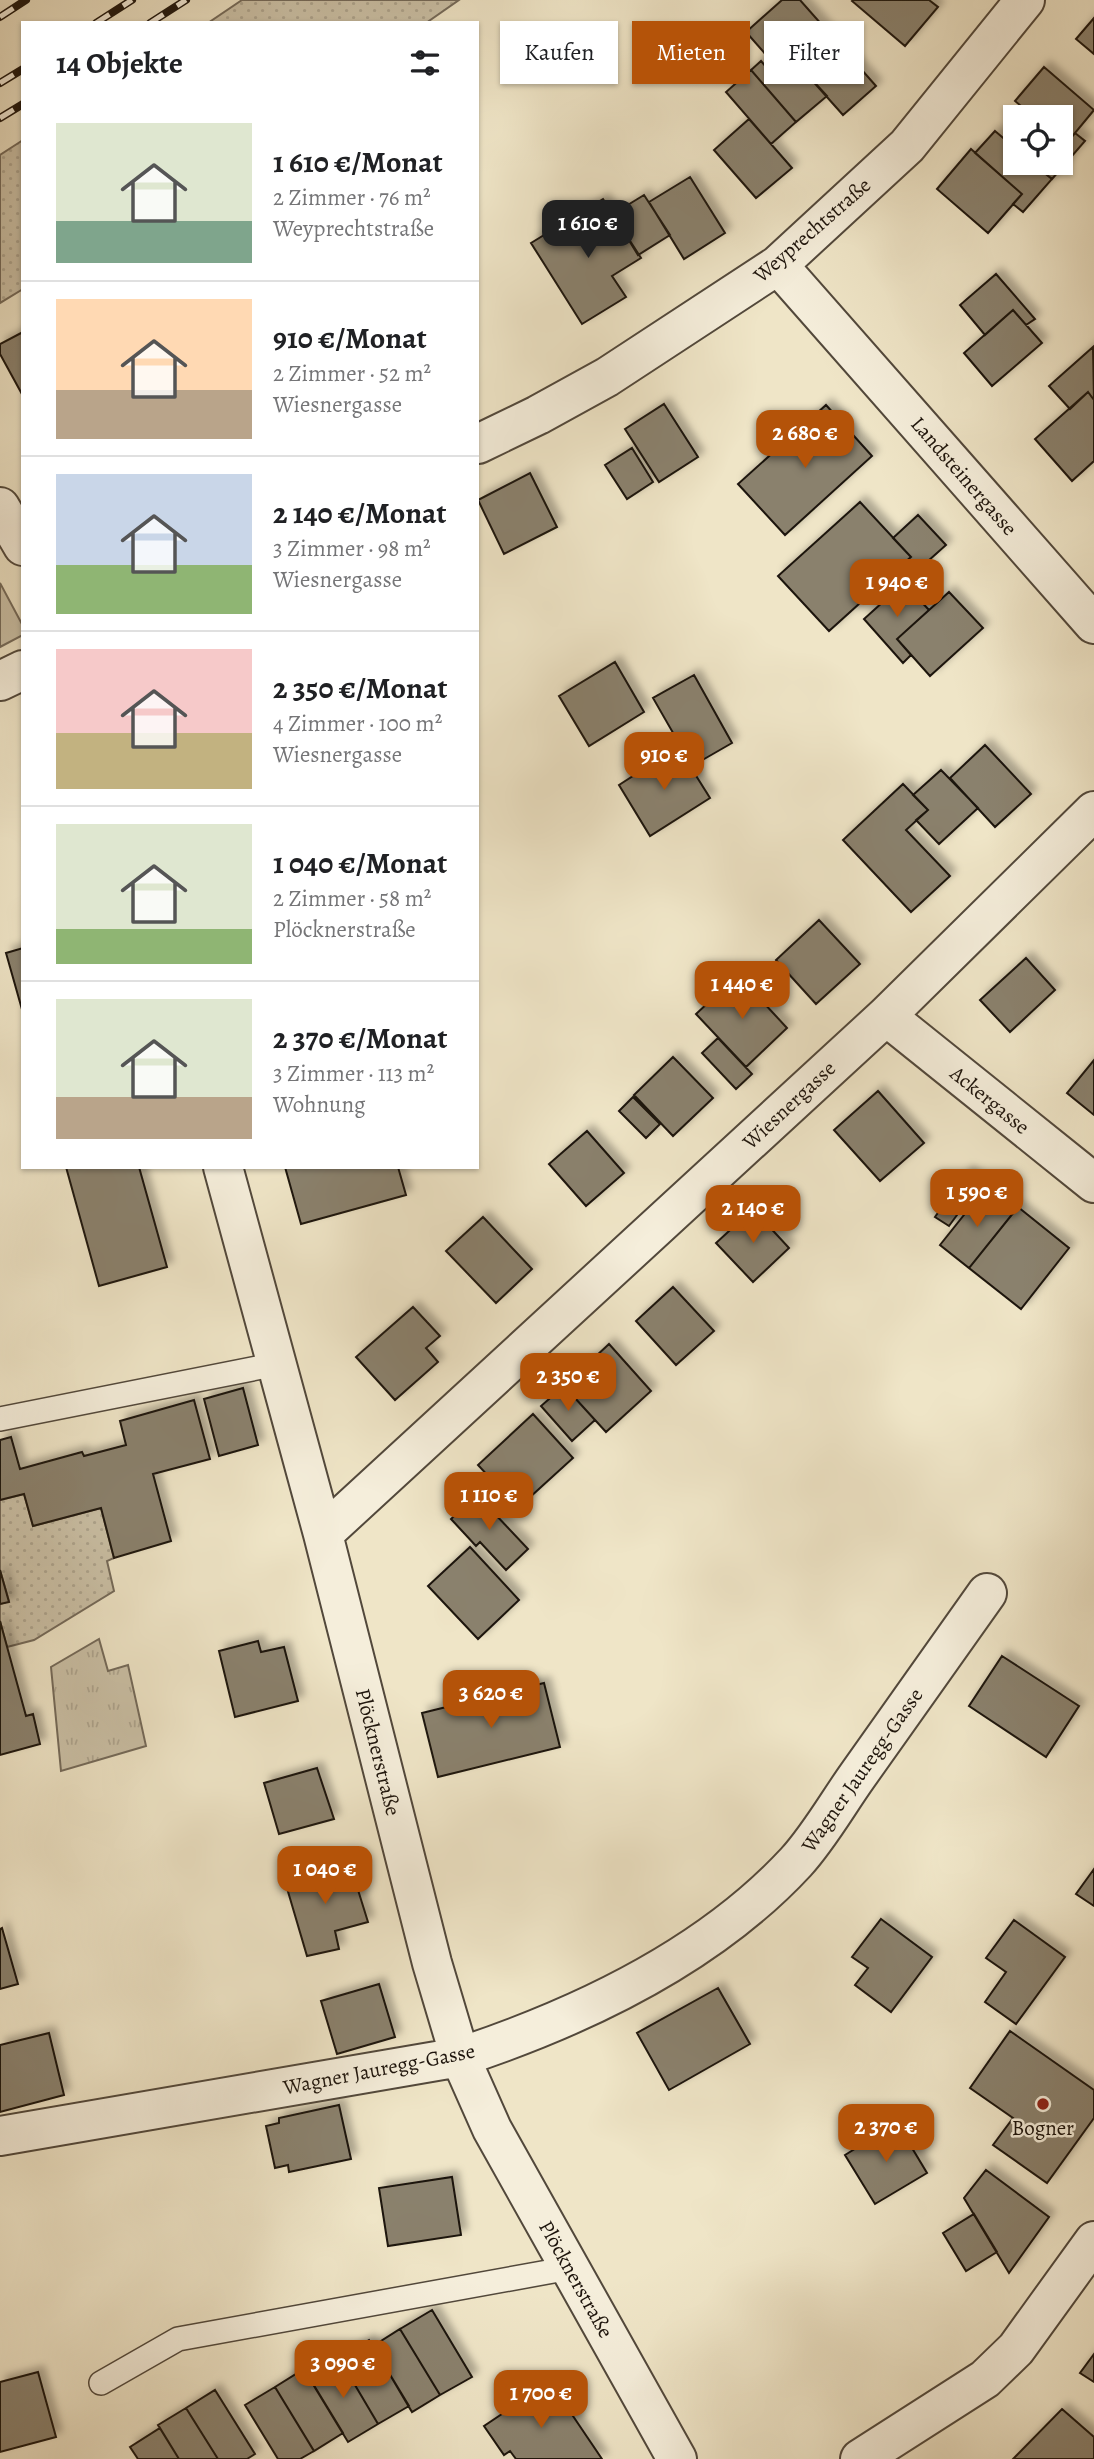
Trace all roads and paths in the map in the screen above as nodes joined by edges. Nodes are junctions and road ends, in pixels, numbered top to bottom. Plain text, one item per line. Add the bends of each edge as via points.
1 (1025, 0) edge
2 (778, 265) junction
3 (479, 444) edge
4 (0, 507) edge
5 (21, 543) edge
6 (1094, 624) edge
7 (21, 671) edge
8 (0, 681) edge
9 (1094, 811) edge
10 (886, 1016) junction
11 (224, 1169) edge
12 (1094, 1183) edge
13 (276, 1364) junction
14 (0, 1419) edge
15 (323, 1534) junction
16 (986, 1593) dead end
17 (460, 2057) junction
18 (0, 2136) edge
19 (1094, 2241) edge
20 (570, 2268) junction
21 (101, 2383) dead end
22 (677, 2459) edge
23 (860, 2459) edge

1 - 2 street, Weyprechtstraße via 907,146
2 - 3 street, Weyprechtstraße via 607,377
2 - 6 street, Landsteinergasse
4 - 5 street
7 - 8 street
9 - 10 street, Wiesnergasse
10 - 12 street, Ackergasse
10 - 15 street, Wiesnergasse
11 - 13 street, Plöcknerstraße
13 - 14 lane
13 - 15 street, Plöcknerstraße
15 - 17 street, Plöcknerstraße
16 - 17 street, Wagner Jauregg-Gasse via 798,1860 745,1911 692,1949 597,2002 512,2040
17 - 18 street, Wagner Jauregg-Gasse
17 - 20 street, Plöcknerstraße via 492,2129
19 - 23 street via 1016,2349 985,2379
20 - 21 lane via 178,2339
20 - 22 street, Plöcknerstraße

